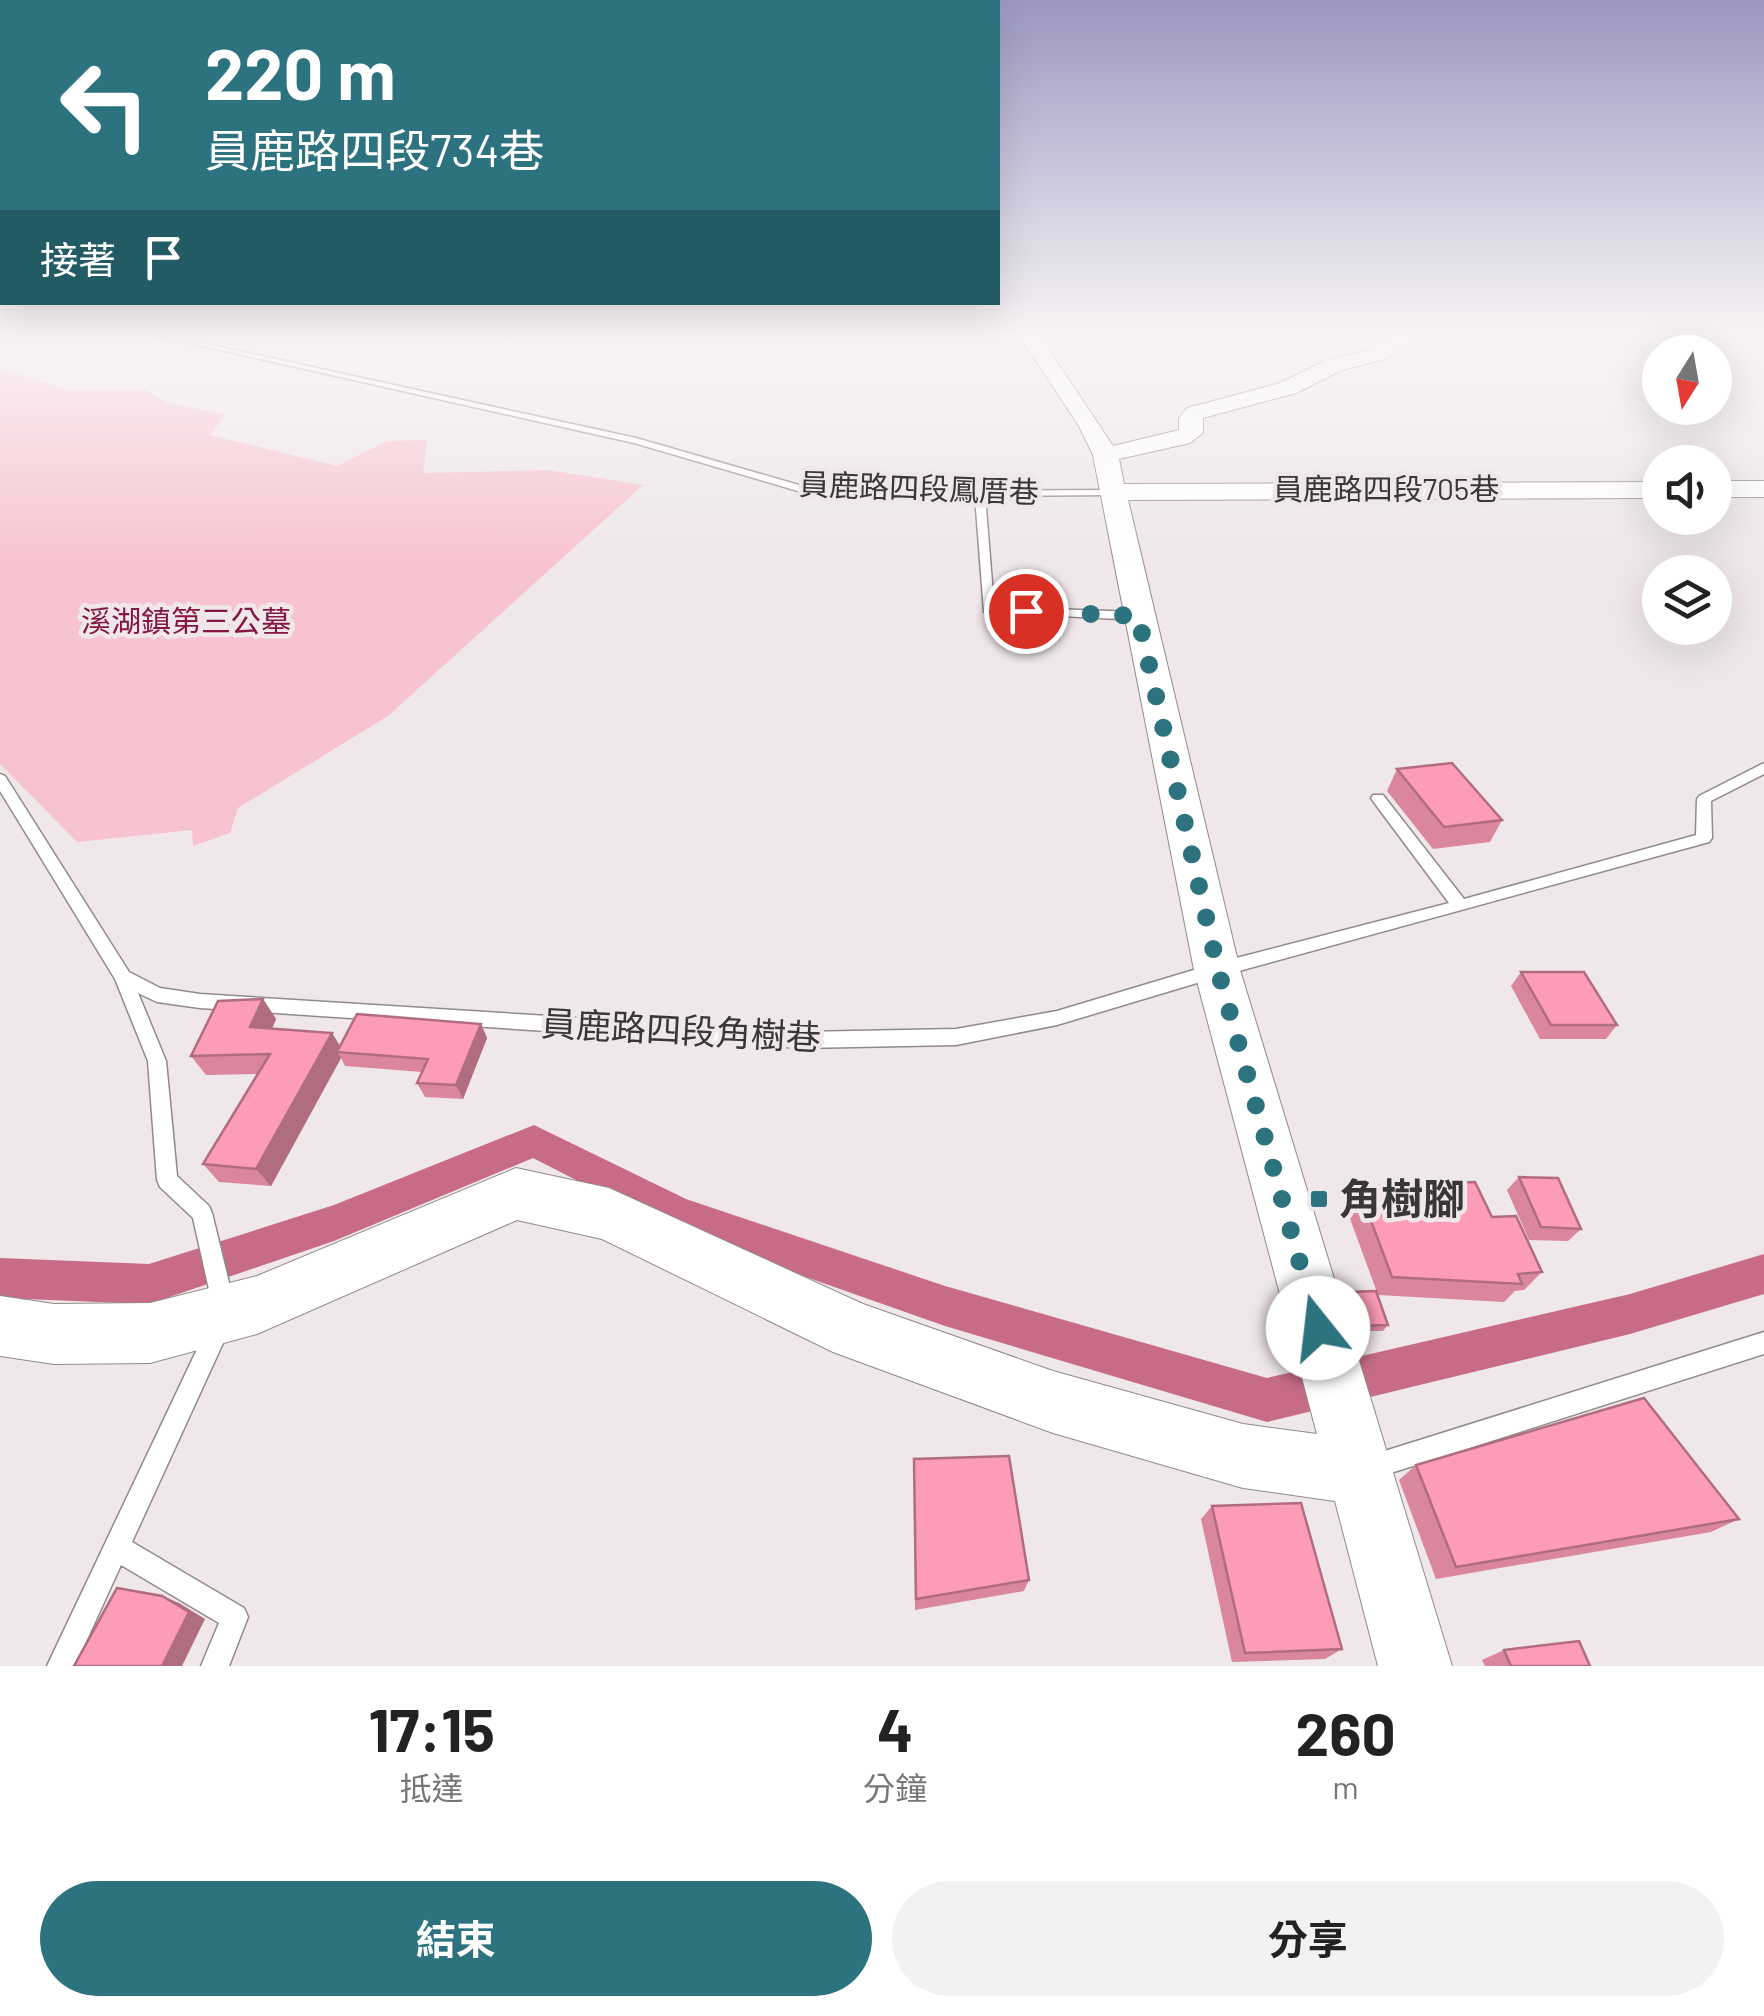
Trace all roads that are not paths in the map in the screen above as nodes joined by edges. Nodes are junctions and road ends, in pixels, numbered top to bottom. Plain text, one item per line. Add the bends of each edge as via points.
1 (495, 410) edge
2 (1080, 410) edge
3 (1204, 410) edge
4 (1109, 474) junction
5 (1642, 489) edge
6 (1732, 489) edge
7 (1764, 489) edge
8 (980, 494) junction
9 (1138, 616) junction
10 (1764, 768) edge
11 (0, 779) edge
12 (1378, 798) dead end
13 (1460, 906) junction
14 (1218, 970) junction
15 (124, 977) junction
16 (225, 1314) junction
17 (0, 1326) edge
18 (1764, 1342) edge
19 (1358, 1472) junction
20 (116, 1547) junction
21 (61, 1666) edge
22 (215, 1666) edge
23 (1415, 1666) edge

1 - 8 lane, 員鹿路四段鳳厝巷 via 636,441 798,488
2 - 4 street
3 - 4 street via 1191,418 1191,433
4 - 5 street, 員鹿路四段705巷
4 - 8 lane, 員鹿路四段鳳厝巷
4 - 9 street
6 - 7 street
8 - 9 lane via 988,610
9 - 14 street
10 - 13 lane, 員鹿路四段角樹巷 via 1704,799 1704,838
11 - 15 lane
12 - 13 lane
13 - 14 lane, 員鹿路四段角樹巷
14 - 15 lane, 員鹿路四段角樹巷 via 1057,1018 956,1038 802,1040 200,1002 157,996
14 - 19 street
15 - 16 lane via 157,1061 167,1180 202,1214
16 - 17 street via 150,1332 54,1334
16 - 19 street via 516,1194 609,1214 854,1331 1053,1402 1243,1456
16 - 20 lane
18 - 19 lane
19 - 23 street
20 - 21 lane
20 - 22 lane via 235,1617

